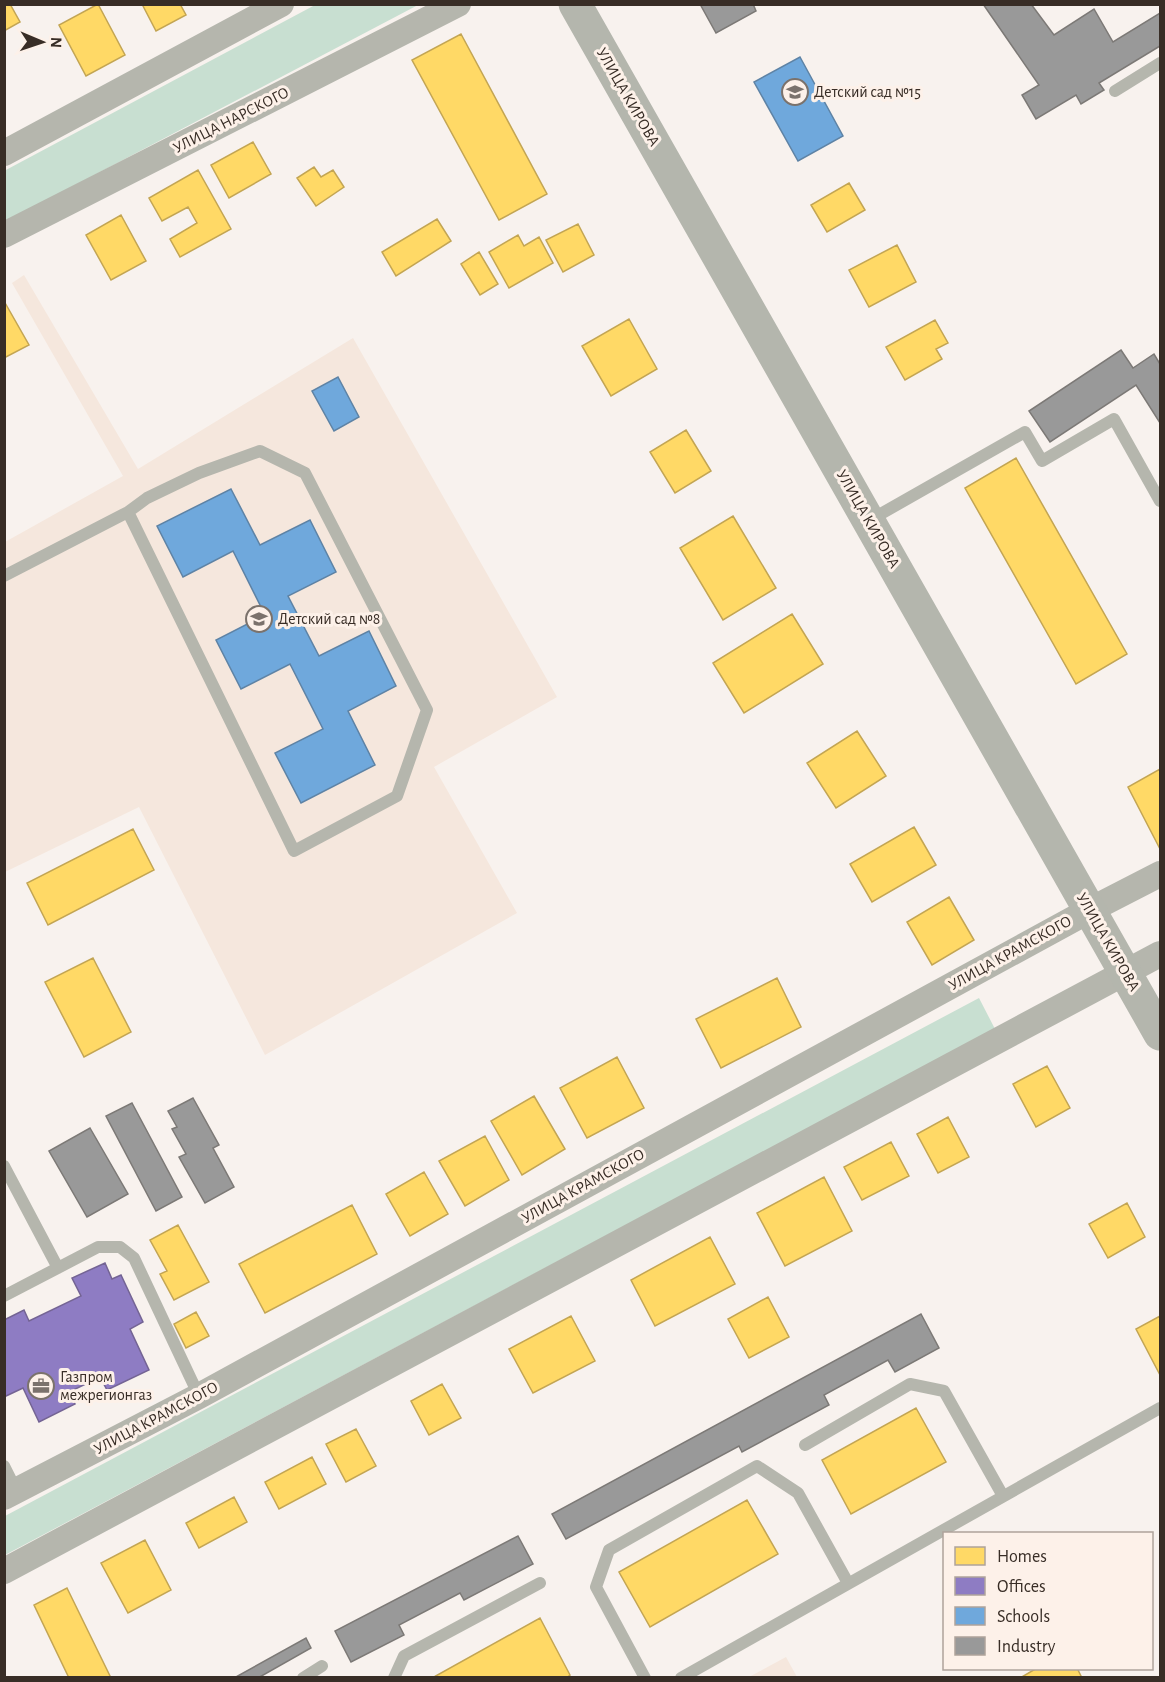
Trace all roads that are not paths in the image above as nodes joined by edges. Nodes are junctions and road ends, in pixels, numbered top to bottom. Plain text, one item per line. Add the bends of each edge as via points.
1 (281, 4) edge
2 (458, 4) edge
3 (575, 4) edge
4 (1161, 63) edge
5 (1115, 91) dead end
6 (4, 153) edge
7 (4, 235) edge
8 (1161, 501) edge
9 (128, 512) junction
10 (869, 521) junction
11 (4, 576) edge
12 (1161, 874) edge
13 (1090, 910) junction
14 (1161, 954) edge
15 (1126, 973) junction
16 (1161, 1034) edge
17 (4, 1166) edge
18 (58, 1268) junction
19 (4, 1296) edge
20 (199, 1396) junction
21 (1161, 1408) edge
22 (805, 1444) dead end
23 (4, 1467) edge
24 (10, 1493) edge
25 (1004, 1496) junction
26 (4, 1571) edge
27 (540, 1583) dead end
28 (848, 1583) junction
29 (322, 1666) dead end
30 (303, 1677) edge
31 (394, 1677) edge
32 (645, 1677) edge
33 (681, 1677) edge

1 - 6 street
2 - 7 street, УЛИЦА НАРСКОГО
3 - 10 main road, УЛИЦА КИРОВА
4 - 5 lane
8 - 10 lane via 1114,419 1042,460 1025,432
9 - 9 lane via 294,851 397,796 427,710 305,473 260,450 199,473 147,498
9 - 11 lane
10 - 13 main road, УЛИЦА КИРОВА
12 - 13 street, УЛИЦА КРАМСКОГО
13 - 15 main road, УЛИЦА КИРОВА
13 - 20 street, УЛИЦА КРАМСКОГО
14 - 15 street
15 - 16 main road, УЛИЦА КИРОВА
15 - 26 street
17 - 18 lane
18 - 19 lane
18 - 20 lane via 98,1247 120,1247 134,1258
20 - 24 street, УЛИЦА КРАМСКОГО
21 - 25 lane
22 - 25 lane via 910,1384 944,1391
23 - 24 lane
25 - 28 lane
27 - 31 lane via 405,1656
28 - 32 lane via 798,1493 757,1466 609,1550 596,1587
28 - 33 lane
29 - 30 lane

